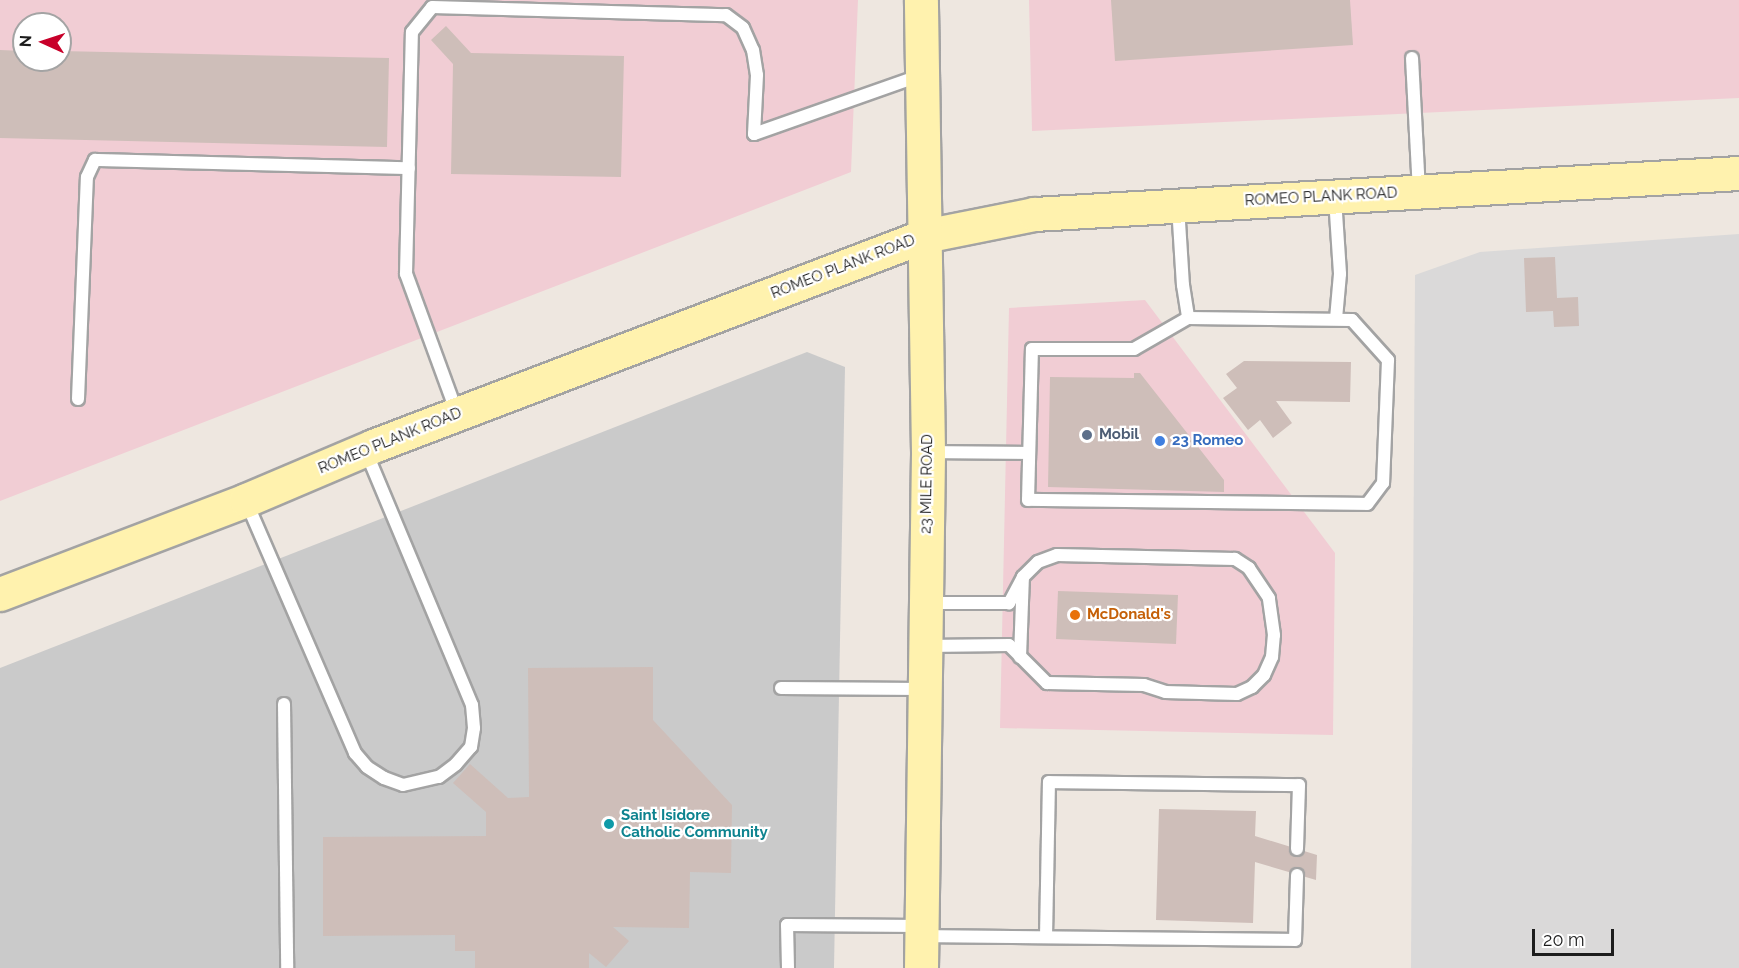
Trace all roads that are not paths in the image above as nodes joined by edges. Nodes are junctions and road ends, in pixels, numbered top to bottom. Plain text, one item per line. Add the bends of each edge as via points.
1 (921, 0) edge
2 (1412, 58) dead end
3 (922, 75) junction
4 (409, 168) junction
5 (1739, 173) edge
6 (1419, 192) junction
7 (1334, 196) junction
8 (1178, 206) junction
9 (924, 236) junction
10 (1188, 318) junction
11 (1336, 320) junction
12 (78, 399) dead end
13 (457, 414) junction
14 (366, 449) junction
15 (928, 452) junction
16 (1029, 453) junction
17 (246, 500) junction
18 (1023, 577) junction
19 (0, 594) edge
20 (926, 603) junction
21 (925, 646) junction
22 (1020, 657) junction
23 (781, 688) dead end
24 (924, 689) junction
25 (284, 704) dead end
26 (1297, 849) dead end
27 (1297, 874) dead end
28 (921, 931) junction
29 (1046, 937) junction
30 (286, 968) edge
31 (788, 968) edge
32 (921, 968) edge

1 - 3 main road, 23 MILE ROAD
2 - 6 lane
3 - 4 lane via 753,134 757,75 753,50 743,28 726,15 432,7 412,32
3 - 9 main road, 23 MILE ROAD
4 - 12 lane via 95,160 87,177
4 - 13 lane via 406,274
5 - 6 main road, ROMEO PLANK ROAD
6 - 7 main road, ROMEO PLANK ROAD
7 - 8 main road, ROMEO PLANK ROAD
7 - 11 lane via 1341,274
8 - 9 main road, ROMEO PLANK ROAD via 1034,214
8 - 10 lane
9 - 13 main road, ROMEO PLANK ROAD
9 - 15 main road, 23 MILE ROAD
10 - 11 lane
10 - 16 lane via 1134,349 1032,349
11 - 16 lane via 1352,320 1388,360 1383,483 1367,504 1028,500
13 - 14 main road, ROMEO PLANK ROAD
14 - 17 main road, ROMEO PLANK ROAD
14 - 17 lane via 472,705 471,747 439,777 403,785 367,767 355,753
15 - 16 lane
15 - 20 main road, 23 MILE ROAD
17 - 19 main road, ROMEO PLANK ROAD
18 - 20 lane via 1008,603
18 - 22 lane
18 - 22 lane via 1038,562 1057,555 1235,559 1249,568 1269,598 1274,635 1272,657 1263,675 1252,687 1237,694 1165,692 1144,685 1047,683
20 - 21 main road, 23 MILE ROAD
21 - 22 lane via 1009,645
21 - 24 main road, 23 MILE ROAD
23 - 24 lane
24 - 28 main road, 23 MILE ROAD
25 - 30 lane
26 - 29 lane via 1299,785 1049,782
27 - 29 lane via 1295,940
28 - 29 lane
28 - 31 lane via 787,925
28 - 32 main road, 23 MILE ROAD

